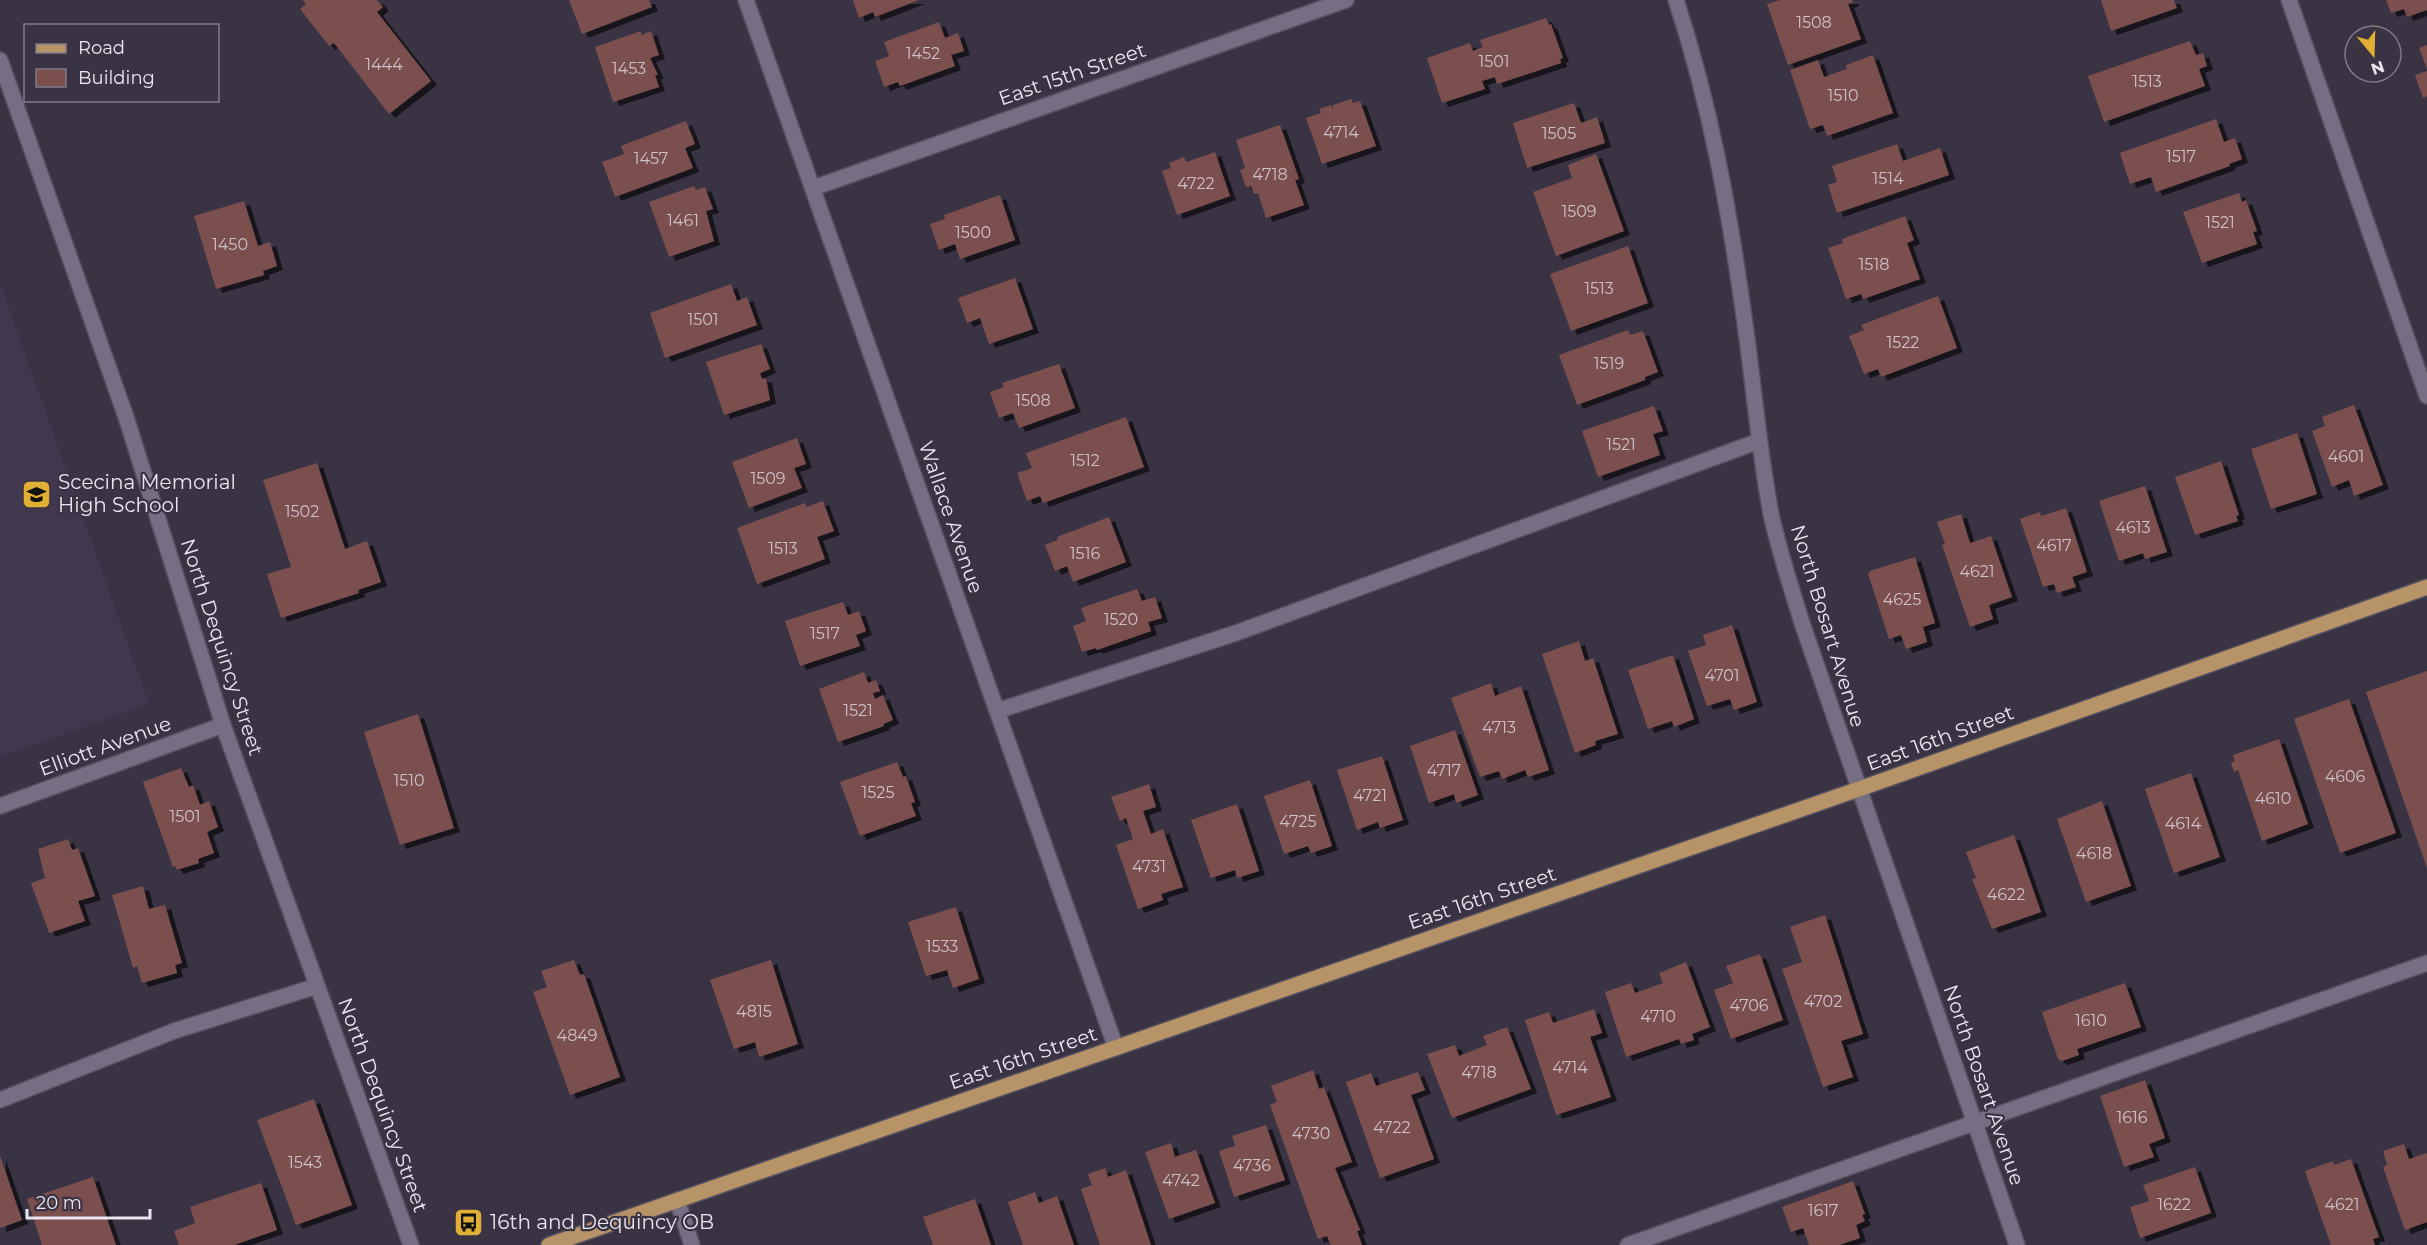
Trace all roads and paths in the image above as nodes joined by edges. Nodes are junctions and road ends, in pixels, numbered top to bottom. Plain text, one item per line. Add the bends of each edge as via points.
1 (746, 0) edge
2 (1346, 0) edge
3 (1676, 0) edge
4 (2289, 0) edge
5 (0, 60) edge
6 (813, 188) junction
7 (2427, 396) edge
8 (1759, 441) junction
9 (2427, 587) edge
10 (997, 711) junction
11 (223, 725) junction
12 (1859, 789) junction
13 (0, 806) edge
14 (2427, 963) edge
15 (317, 986) junction
16 (1116, 1048) junction
17 (0, 1100) edge
18 (1975, 1124) junction
19 (677, 1200) junction
20 (411, 1245) edge
21 (549, 1245) edge
22 (692, 1245) edge
23 (1628, 1245) edge
24 (2018, 1245) edge

1 - 6 street, Wallace Avenue
2 - 6 street, East 15th Street
3 - 8 street, North Bosart Avenue via 1706,100 1723,176
4 - 7 street
5 - 11 street, North Dequincy Street via 126,417
6 - 10 street, Wallace Avenue
8 - 10 street via 1236,633
8 - 12 street, North Bosart Avenue via 1784,563
9 - 12 main road, East 16th Street
10 - 16 street, Wallace Avenue
11 - 13 street, Elliott Avenue
11 - 15 street, North Dequincy Street
12 - 16 main road, East 16th Street
12 - 18 street, North Bosart Avenue
14 - 18 street
15 - 17 street via 174,1031
15 - 20 street, North Dequincy Street
16 - 19 main road, East 16th Street
18 - 23 street
18 - 24 street, North Bosart Avenue
19 - 21 main road, East 16th Street
19 - 22 street

